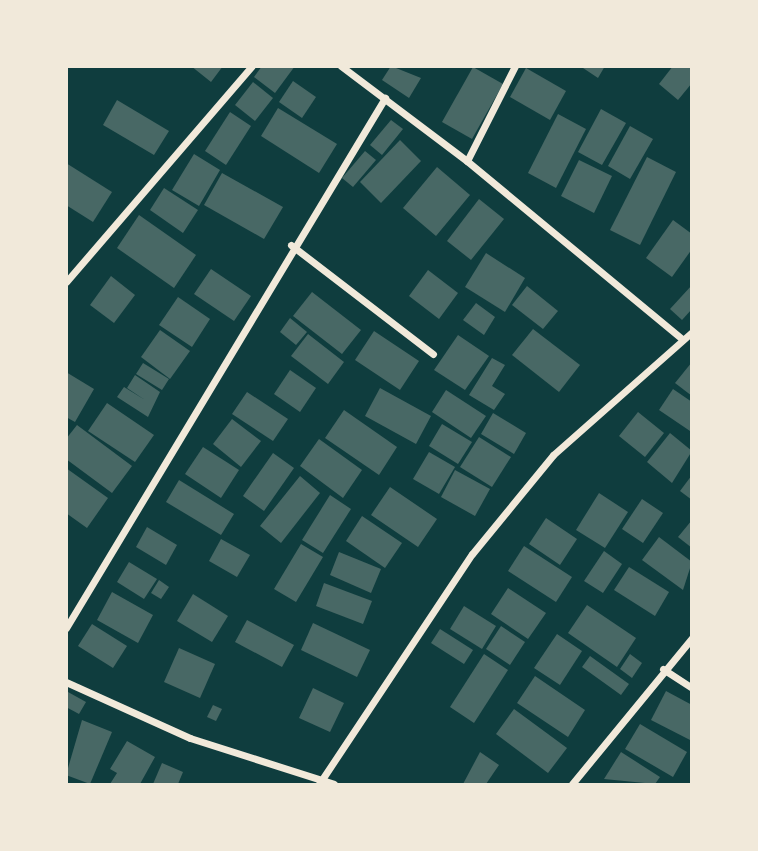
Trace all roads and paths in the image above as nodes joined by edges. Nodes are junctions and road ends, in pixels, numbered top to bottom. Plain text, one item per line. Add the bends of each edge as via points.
1 (252, 66) edge
2 (341, 66) edge
3 (516, 66) edge
4 (385, 97) junction
5 (467, 161) junction
6 (291, 245) junction
7 (66, 282) edge
8 (691, 332) edge
9 (682, 339) junction
10 (433, 354) dead end
11 (66, 628) edge
12 (691, 638) edge
13 (663, 669) junction
14 (66, 682) edge
15 (691, 688) edge
16 (321, 782) edge
17 (334, 785) edge
18 (572, 785) edge

1 - 7 street
2 - 4 street
3 - 5 street
4 - 5 street
4 - 6 street
5 - 9 street
6 - 10 street
6 - 11 street
8 - 9 street
9 - 16 street via 545,465 472,554
12 - 13 street
13 - 15 street
13 - 18 street
14 - 16 street via 190,738
16 - 17 street

